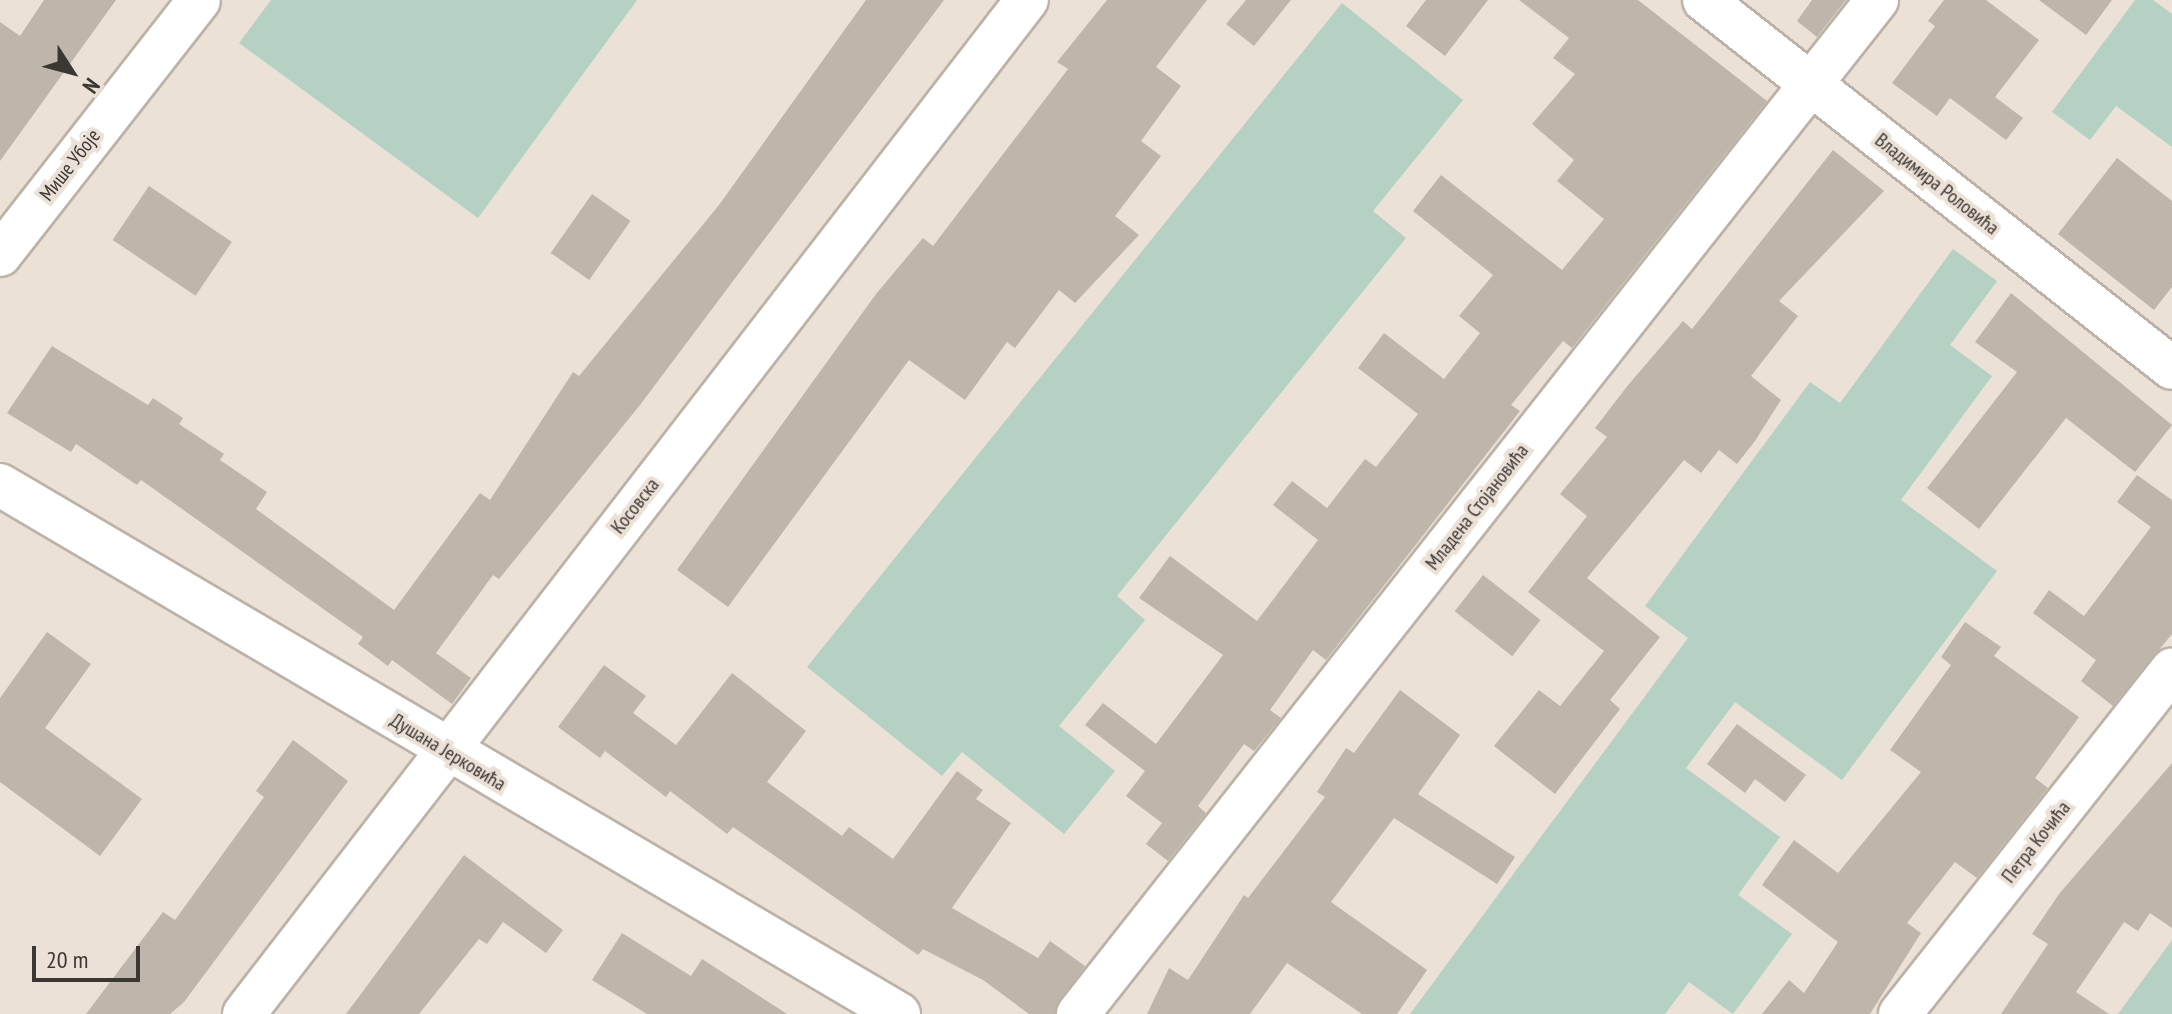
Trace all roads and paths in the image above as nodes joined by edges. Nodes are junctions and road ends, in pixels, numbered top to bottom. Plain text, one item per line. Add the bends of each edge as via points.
1 (199, 0) edge
2 (1027, 0) edge
3 (1704, 0) edge
4 (1877, 0) edge
5 (1810, 85) junction
6 (0, 255) edge
7 (2172, 368) edge
8 (0, 485) edge
9 (2172, 670) edge
10 (445, 750) junction
11 (244, 1014) edge
12 (899, 1014) edge
13 (1078, 1014) edge
14 (1900, 1014) edge

1 - 6 street, Мише Убоје
2 - 10 street, Косовска
3 - 5 street, Владимира Роловића
4 - 5 street, Младена Стојановића
5 - 7 street, Владимира Роловића
5 - 13 street, Младена Стојановића
8 - 10 street, Душана Јерковића
9 - 14 street, Петра Кочића
10 - 11 street, Косовска
10 - 12 street, Душана Јерковића

